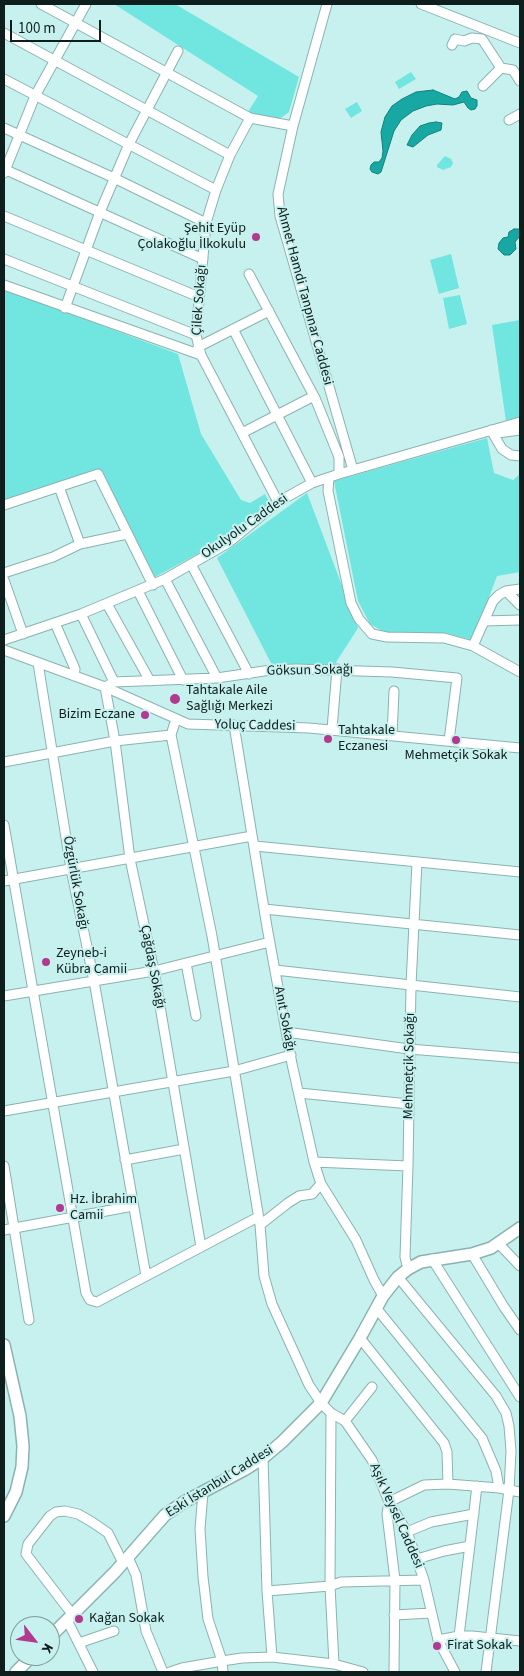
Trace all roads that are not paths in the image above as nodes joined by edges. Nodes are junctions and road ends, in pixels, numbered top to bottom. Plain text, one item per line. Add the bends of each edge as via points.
1 (41, 4) edge
2 (86, 4) edge
3 (327, 4) edge
4 (421, 4) edge
5 (75, 23) junction
6 (4, 33) edge
7 (520, 43) edge
8 (452, 45) dead end
9 (178, 51) dead end
10 (54, 60) junction
11 (501, 68) junction
12 (166, 73) junction
13 (4, 80) edge
14 (520, 82) edge
15 (484, 86) dead end
16 (35, 96) junction
17 (147, 109) junction
18 (520, 114) edge
19 (250, 118) junction
20 (509, 120) dead end
21 (293, 126) junction
22 (4, 128) edge
23 (18, 136) junction
24 (129, 144) junction
25 (230, 154) junction
26 (4, 170) edge
27 (114, 178) junction
28 (216, 190) junction
29 (100, 212) junction
30 (4, 216) edge
31 (206, 223) junction
32 (86, 250) junction
33 (203, 259) junction
34 (4, 260) edge
35 (248, 274) dead end
36 (4, 285) edge
37 (73, 287) junction
38 (199, 297) junction
39 (65, 308) junction
40 (270, 311) junction
41 (233, 330) junction
42 (196, 336) junction
43 (199, 351) junction
44 (314, 396) junction
45 (277, 415) junction
46 (520, 422) edge
47 (520, 430) edge
48 (492, 432) junction
49 (242, 434) junction
50 (520, 456) edge
51 (352, 470) junction
52 (339, 474) junction
53 (329, 478) junction
54 (312, 484) junction
55 (59, 487) junction
56 (278, 502) junction
57 (4, 505) edge
58 (127, 534) junction
59 (80, 544) junction
60 (192, 564) junction
61 (4, 573) edge
62 (165, 579) junction
63 (4, 580) edge
64 (153, 585) junction
65 (520, 589) edge
66 (138, 591) junction
67 (506, 591) junction
68 (107, 604) junction
69 (520, 605) edge
70 (81, 614) junction
71 (520, 620) edge
72 (484, 621) junction
73 (54, 623) junction
74 (23, 634) junction
75 (4, 640) edge
76 (473, 646) junction
77 (4, 650) edge
78 (38, 664) junction
79 (337, 669) junction
80 (520, 672) edge
81 (249, 674) junction
82 (74, 676) junction
83 (217, 678) junction
84 (183, 680) junction
85 (150, 681) junction
86 (114, 682) junction
87 (105, 687) junction
88 (394, 691) dead end
89 (176, 719) junction
90 (234, 725) junction
91 (332, 729) junction
92 (171, 735) junction
93 (392, 736) junction
94 (115, 741) junction
95 (449, 741) junction
96 (520, 748) edge
97 (53, 753) junction
98 (4, 762) edge
99 (4, 825) edge
100 (252, 836) junction
101 (193, 845) junction
102 (255, 846) junction
103 (130, 859) junction
104 (417, 862) junction
105 (71, 869) junction
106 (520, 872) edge
107 (8, 880) edge
108 (264, 909) junction
109 (414, 924) junction
110 (520, 935) edge
111 (270, 942) junction
112 (215, 956) junction
113 (186, 963) junction
114 (275, 970) junction
115 (154, 971) junction
116 (94, 981) junction
117 (411, 985) junction
118 (33, 991) junction
119 (4, 996) edge
120 (520, 997) edge
121 (196, 1016) dead end
122 (286, 1032) junction
123 (409, 1048) junction
124 (291, 1055) junction
125 (520, 1058) edge
126 (234, 1071) junction
127 (173, 1082) junction
128 (114, 1092) junction
129 (299, 1093) junction
130 (53, 1103) junction
131 (409, 1104) junction
132 (4, 1111) edge
133 (184, 1149) junction
134 (125, 1160) junction
135 (314, 1162) junction
136 (4, 1166) edge
137 (408, 1166) junction
138 (321, 1184) junction
139 (134, 1206) junction
140 (73, 1217) junction
141 (259, 1221) junction
142 (520, 1228) edge
143 (14, 1229) junction
144 (4, 1230) edge
145 (499, 1244) junction
146 (201, 1247) junction
147 (472, 1254) junction
148 (432, 1259) junction
149 (520, 1266) edge
150 (408, 1269) junction
151 (146, 1276) junction
152 (398, 1277) junction
153 (383, 1296) junction
154 (377, 1309) junction
155 (29, 1320) dead end
156 (520, 1330) edge
157 (360, 1338) junction
158 (4, 1345) edge
159 (372, 1387) dead end
160 (520, 1397) edge
161 (321, 1403) junction
162 (331, 1413) junction
163 (345, 1421) junction
164 (263, 1458) junction
165 (448, 1484) junction
166 (477, 1486) junction
167 (499, 1488) junction
168 (509, 1490) junction
169 (203, 1492) junction
170 (520, 1492) edge
171 (389, 1502) junction
172 (474, 1514) junction
173 (4, 1516) edge
174 (407, 1532) junction
175 (470, 1546) junction
176 (417, 1559) junction
177 (126, 1560) junction
178 (395, 1580) junction
179 (424, 1580) junction
180 (330, 1586) junction
181 (267, 1590) junction
182 (431, 1613) junction
183 (394, 1615) junction
184 (70, 1617) junction
185 (60, 1628) edge
186 (114, 1631) dead end
187 (459, 1636) junction
188 (491, 1637) junction
189 (438, 1640) junction
190 (520, 1641) edge
191 (79, 1643) junction
192 (272, 1657) junction
193 (222, 1660) junction
194 (334, 1667) edge
195 (93, 1672) edge
196 (163, 1672) edge
197 (170, 1672) edge
198 (223, 1672) edge
199 (364, 1672) edge
200 (394, 1672) edge
201 (455, 1672) edge
202 (486, 1672) edge

1 - 5 street
2 - 5 street
3 - 21 street, Ahmet Hamdi Tanpınar Caddesi
4 - 7 street
5 - 10 street
5 - 12 street
6 - 10 street
8 - 11 street via 455,39 482,39
9 - 12 street
10 - 16 street
10 - 17 street
11 - 14 street via 513,70
11 - 15 street
12 - 17 street
12 - 19 street
13 - 16 street
16 - 23 street
16 - 24 street
17 - 24 street
17 - 25 street
18 - 20 street
19 - 21 street
19 - 25 street, Çilek Sokağı
21 - 51 street, Ahmet Hamdi Tanpınar Caddesi via 278,194 280,216
22 - 23 street
23 - 26 street
23 - 27 street
24 - 27 street
24 - 28 street
25 - 28 street, Çilek Sokağı
26 - 29 street
27 - 29 street
27 - 31 street
28 - 31 street, Çilek Sokağı
29 - 32 street
29 - 33 street
30 - 32 street
31 - 33 street, Çilek Sokağı
32 - 37 street
32 - 38 street
33 - 38 street, Çilek Sokağı
34 - 37 street
35 - 40 street
36 - 39 street
37 - 39 street
37 - 42 street
38 - 42 street, Çilek Sokağı
39 - 43 street
40 - 41 street
40 - 44 street
41 - 43 street
41 - 45 street
42 - 43 street, Çilek Sokağı
43 - 49 street, Çilek Sokağı
44 - 45 street
44 - 52 street via 339,457
45 - 49 street
45 - 54 street
46 - 48 street, Okulyolu Caddesi
47 - 48 street
48 - 50 street via 502,449
48 - 51 street, Okulyolu Caddesi
49 - 56 street, Çilek Sokağı
51 - 52 street, Okulyolu Caddesi
52 - 53 street, Okulyolu Caddesi
53 - 54 street, Okulyolu Caddesi
53 - 76 street via 328,491 351,602 364,626 372,634 387,637 444,638
54 - 56 street, Okulyolu Caddesi
55 - 57 street
55 - 58 street via 98,474
55 - 59 street
56 - 60 street, Okulyolu Caddesi via 228,543
58 - 59 street
58 - 64 street
59 - 61 street via 53,557
60 - 62 street, Okulyolu Caddesi
60 - 81 street
62 - 64 street, Okulyolu Caddesi
62 - 83 street
63 - 74 street
64 - 66 street, Okulyolu Caddesi
65 - 67 street
66 - 68 street, Okulyolu Caddesi
66 - 84 street
67 - 69 street
67 - 72 street via 493,601
68 - 70 street, Okulyolu Caddesi
68 - 85 street
70 - 73 street, Okulyolu Caddesi
70 - 86 street
71 - 72 street
72 - 76 street
73 - 74 street, Okulyolu Caddesi
73 - 82 street via 75,669
74 - 75 street, Okulyolu Caddesi
76 - 80 street
77 - 78 street, Yoluç Caddesi
78 - 82 street, Yoluç Caddesi
78 - 97 street, Özgürlük Sokağı
79 - 81 street, Göksun Sokağı
79 - 91 street
79 - 95 street, Göksun Sokağı via 457,678
81 - 83 street, Göksun Sokağı
82 - 87 street, Yoluç Caddesi
83 - 84 street, Göksun Sokağı
84 - 85 street, Göksun Sokağı
85 - 86 street, Göksun Sokağı
86 - 87 street, Göksun Sokağı
87 - 89 street, Yoluç Caddesi
87 - 94 street, Çağdaş Sokağı
88 - 93 street
89 - 90 street, Yoluç Caddesi via 188,724
89 - 92 street
90 - 91 street, Yoluç Caddesi
90 - 100 street, Anıt Sokağı
91 - 93 street, Yoluç Caddesi
92 - 94 street
92 - 101 street, Aşık Veysel Caddesi
93 - 95 street, Yoluç Caddesi
94 - 97 street
94 - 103 street, Çağdaş Sokağı
95 - 96 street, Yoluç Caddesi
97 - 98 street
97 - 105 street, Özgürlük Sokağı
99 - 107 street
100 - 101 street
100 - 102 street, Anıt Sokağı
101 - 103 street
101 - 112 street, Aşık Veysel Caddesi
102 - 104 street
102 - 108 street, Anıt Sokağı
103 - 105 street
103 - 115 street, Çağdaş Sokağı
104 - 106 street
104 - 109 street, Mehmetçik Sokağı
105 - 107 street
105 - 116 street, Özgürlük Sokağı
107 - 118 street
108 - 109 street
108 - 111 street, Anıt Sokağı
109 - 110 street
109 - 117 street, Mehmetçik Sokağı
111 - 112 street
111 - 114 street, Anıt Sokağı
112 - 113 street
112 - 126 street, Aşık Veysel Caddesi
113 - 115 street
113 - 121 street
114 - 117 street
114 - 122 street, Anıt Sokağı
115 - 116 street
115 - 127 street, Çağdaş Sokağı
116 - 118 street
116 - 128 street, Özgürlük Sokağı
117 - 120 street
117 - 123 street, Mehmetçik Sokağı
118 - 119 street
118 - 130 street
122 - 123 street
122 - 124 street, Anıt Sokağı
123 - 125 street
123 - 131 street, Mehmetçik Sokağı
124 - 126 street
124 - 129 street, Anıt Sokağı
126 - 127 street
126 - 141 street, Aşık Veysel Caddesi
127 - 128 street
127 - 133 street, Çağdaş Sokağı
128 - 130 street
128 - 134 street, Özgürlük Sokağı
129 - 131 street
129 - 135 street, Anıt Sokağı
130 - 132 street
130 - 140 street
131 - 137 street, Mehmetçik Sokağı
133 - 134 street
133 - 146 street, Çağdaş Sokağı
134 - 139 street, Özgürlük Sokağı
135 - 137 street
135 - 138 street, Anıt Sokağı
136 - 143 street
137 - 150 street, Mehmetçik Sokağı via 405,1257
138 - 141 street via 312,1194 299,1196
138 - 153 street, Anıt Sokağı via 356,1240
139 - 140 street
139 - 151 street, Özgürlük Sokağı
140 - 143 street
140 - 151 street via 86,1293 90,1300 97,1302
141 - 146 street
141 - 161 street, Aşık Veysel Caddesi via 264,1276 272,1304 306,1379
142 - 145 main road, Eski İstanbul Caddesi
143 - 144 street
143 - 155 street
145 - 147 main road, Eski İstanbul Caddesi
145 - 149 street
146 - 151 street
147 - 148 main road, Eski İstanbul Caddesi
147 - 156 street
148 - 150 main road, Eski İstanbul Caddesi
148 - 160 street
150 - 152 main road, Eski İstanbul Caddesi
152 - 153 main road, Eski İstanbul Caddesi
152 - 168 street via 496,1396 506,1413 511,1451
153 - 154 main road, Eski İstanbul Caddesi
154 - 157 main road, Eski İstanbul Caddesi
154 - 167 street via 482,1438 496,1471
157 - 161 main road, Eski İstanbul Caddesi
157 - 165 street via 444,1443
158 - 173 main road via 20,1416 23,1446 16,1492
159 - 163 street
161 - 162 street, Aşık Veysel Caddesi
161 - 164 main road, Eski İstanbul Caddesi
162 - 163 street, Aşık Veysel Caddesi
162 - 180 street
163 - 171 street, Aşık Veysel Caddesi via 372,1460
164 - 169 main road, Eski İstanbul Caddesi
164 - 181 street
165 - 166 street
165 - 171 street via 424,1485
166 - 167 street
166 - 172 street
167 - 168 street
168 - 170 street
168 - 188 street
169 - 177 main road, Eski İstanbul Caddesi via 165,1515
169 - 193 street via 200,1529 203,1577 208,1619
171 - 174 street, Aşık Veysel Caddesi
171 - 178 street via 387,1514
172 - 174 street via 430,1522
172 - 175 street
174 - 176 street, Aşık Veysel Caddesi
175 - 176 street
175 - 187 street
176 - 179 street, Aşık Veysel Caddesi
177 - 184 main road, Eski İstanbul Caddesi
177 - 184 street via 108,1533 92,1522 65,1511 50,1516 28,1544 26,1554
177 - 196 street via 136,1575 146,1631
178 - 179 street
178 - 180 street via 341,1582
178 - 183 street
179 - 182 street, Aşık Veysel Caddesi
180 - 181 street
180 - 194 street
181 - 192 street
182 - 183 street
182 - 189 street, Aşık Veysel Caddesi
183 - 200 street
184 - 185 main road, Eski İstanbul Caddesi
184 - 191 street
186 - 191 street
187 - 188 street
187 - 189 street
188 - 190 street
188 - 202 street
189 - 201 street, Aşık Veysel Caddesi
191 - 195 street
192 - 193 street
192 - 194 street
193 - 197 street
193 - 198 street
194 - 199 street

